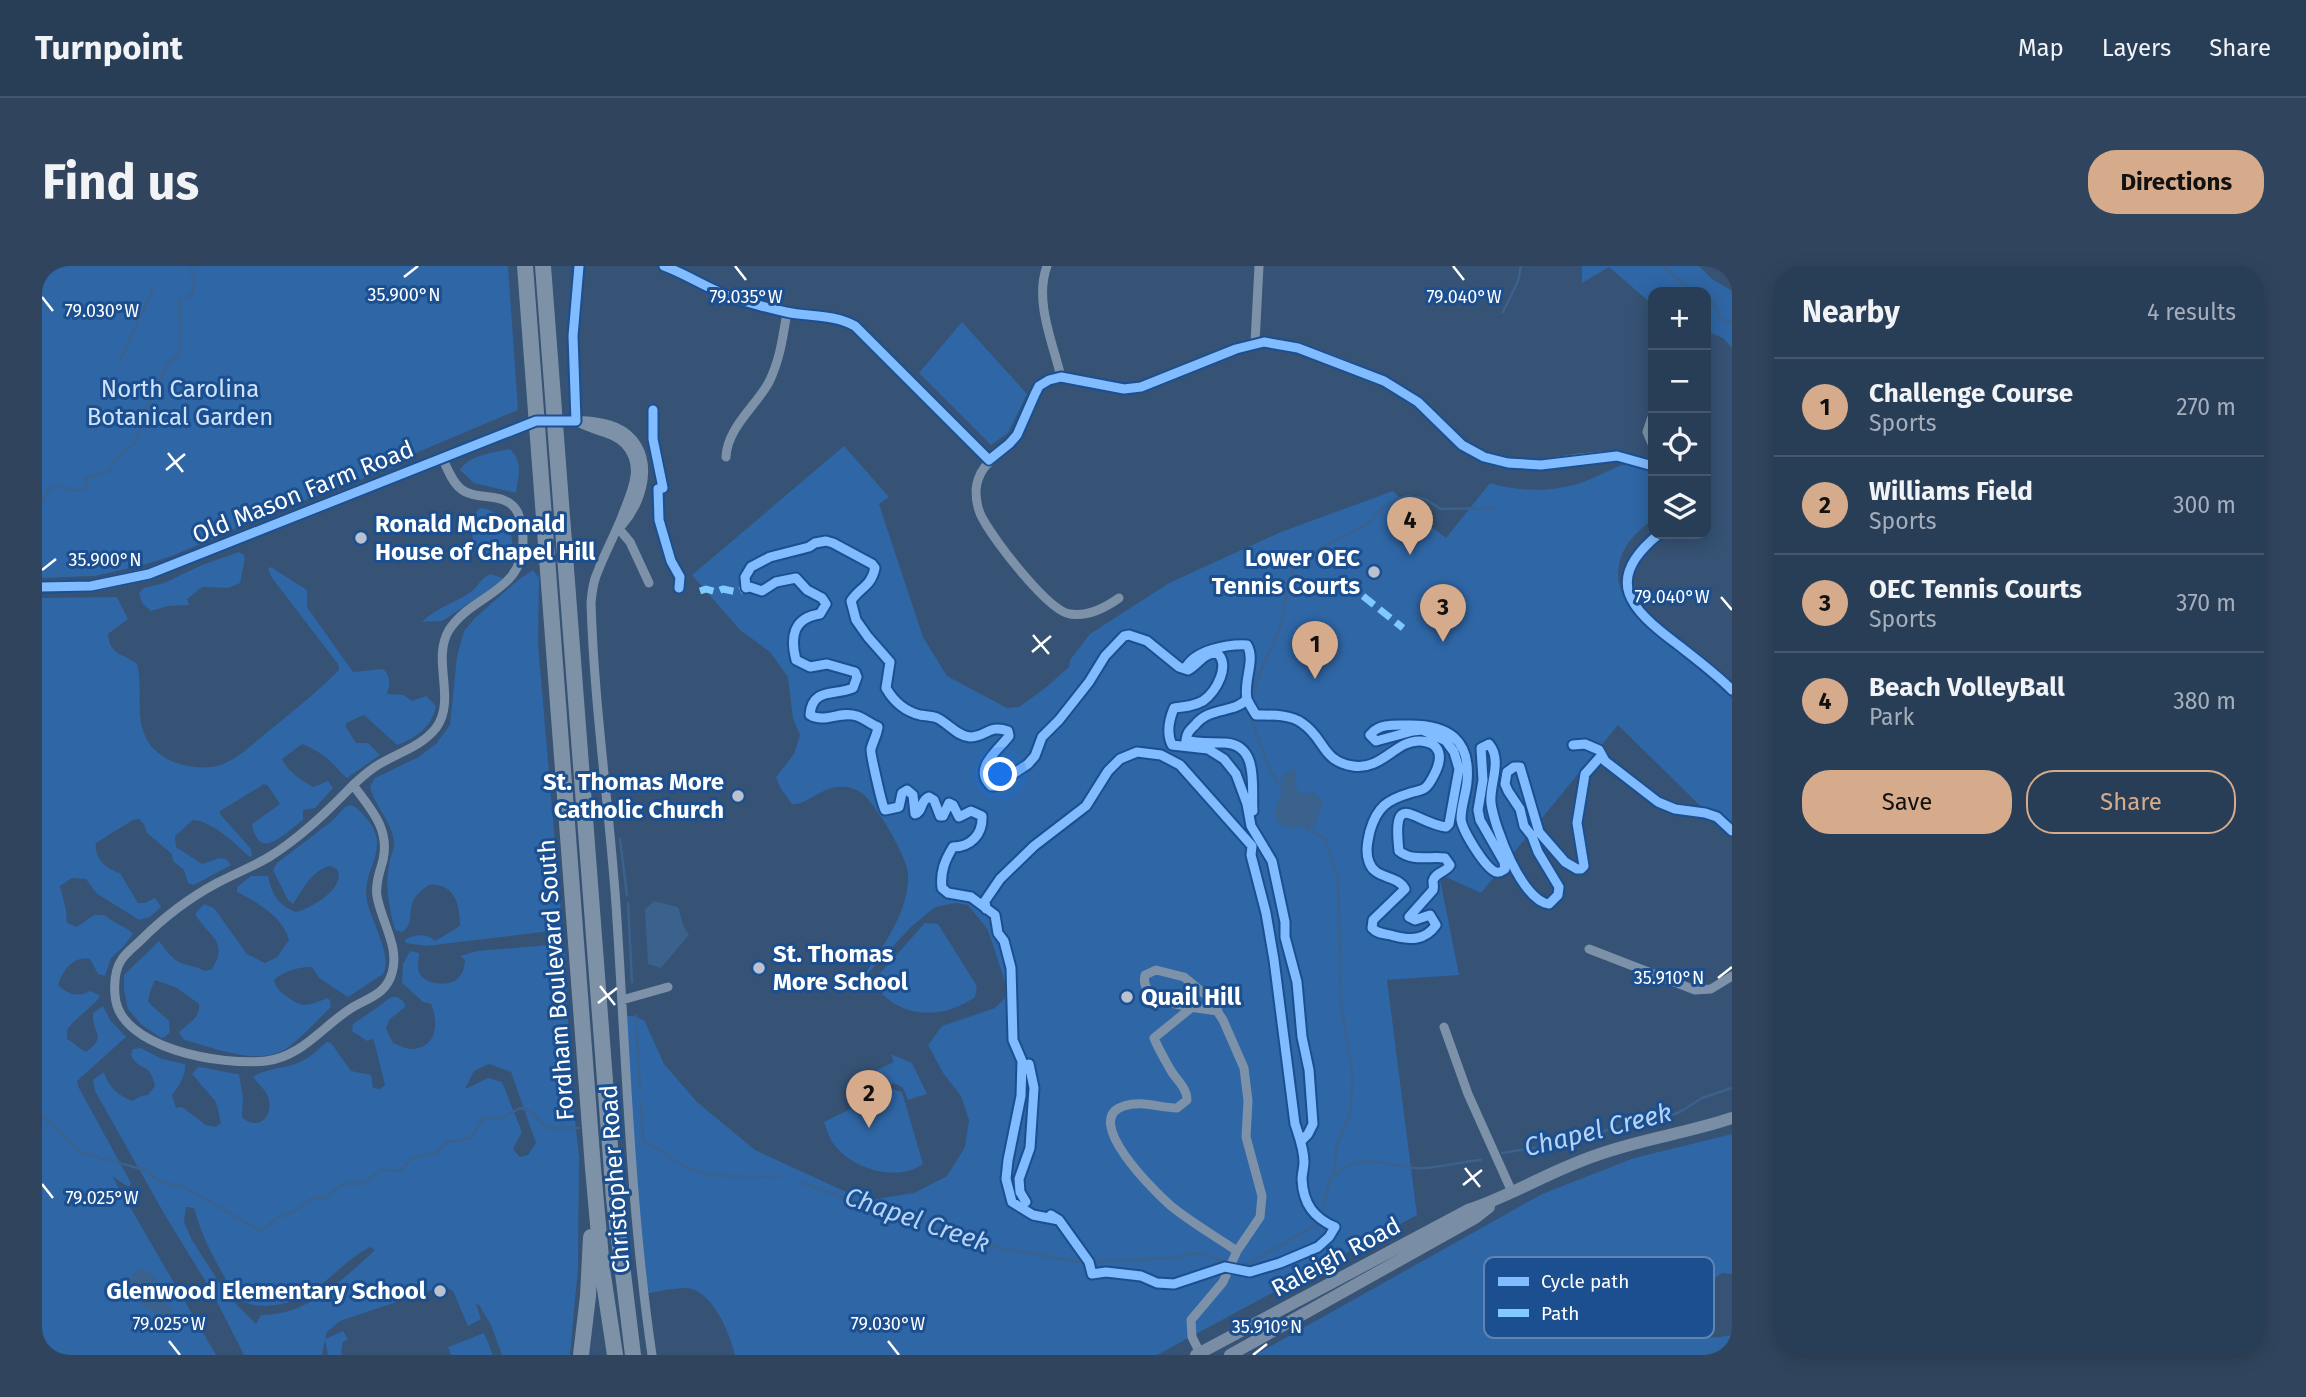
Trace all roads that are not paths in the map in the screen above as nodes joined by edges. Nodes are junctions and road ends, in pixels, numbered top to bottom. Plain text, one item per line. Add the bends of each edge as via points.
1 (524, 266) edge
2 (543, 266) edge
3 (579, 266) edge
4 (664, 266) edge
5 (1047, 266) edge
6 (1259, 266) edge
7 (787, 313) junction
8 (1255, 343) junction
9 (1061, 377) junction
10 (555, 420) junction
11 (536, 421) junction
12 (576, 421) junction
13 (442, 457) junction
14 (726, 457) dead end
15 (989, 460) junction
16 (1648, 465) edge
17 (619, 529) junction
18 (1653, 539) edge
19 (649, 583) dead end
20 (42, 587) edge
21 (1119, 598) dead end
22 (1732, 690) edge
23 (353, 785) junction
24 (1589, 949) dead end
25 (1732, 976) edge
26 (668, 987) dead end
27 (622, 1000) junction
28 (1191, 1008) junction
29 (1218, 1011) junction
30 (1444, 1027) dead end
31 (1732, 1118) edge
32 (593, 1168) junction
33 (1512, 1192) junction
34 (1497, 1200) junction
35 (1237, 1251) junction
36 (1199, 1354) edge
37 (581, 1355) edge
38 (615, 1355) edge
39 (633, 1355) edge
40 (652, 1355) edge
41 (1230, 1355) edge

1 - 11 highway, Fordham Boulevard South
2 - 10 highway, Fordham Boulevard South
3 - 12 street via 573,336
4 - 7 street via 724,296
5 - 9 street via 1042,289
6 - 8 street
7 - 14 street via 773,373 729,441
7 - 15 street via 837,318 855,326
8 - 9 street via 1141,387
8 - 16 street via 1298,348 1384,381 1418,402 1462,445 1484,457 1527,465 1617,456
9 - 15 street via 1040,386 1017,435
10 - 11 main road, Old Mason Farm Road
10 - 12 street, Old Mason Farm Road
10 - 39 highway, Fordham Boulevard South via 614,1199
11 - 13 main road, Old Mason Farm Road
11 - 32 highway, Fordham Boulevard South
12 - 17 street, Christopher Road via 618,439 633,457 635,481
13 - 20 main road, Old Mason Farm Road via 149,574 91,586
13 - 23 street via 462,490 495,497 518,513 522,558 516,573 447,633 442,664 444,711 435,729
15 - 21 street via 978,477 976,503 1003,549 1032,583 1069,614 1091,614
17 - 19 street
17 - 27 street, Christopher Road via 597,573 591,603
18 - 22 street via 1629,570 1632,602 1646,620
23 - 23 street via 290,843 185,903 121,960 114,982 122,1019 170,1049 224,1061 268,1061 297,1051 351,1008 381,992 394,960 376,891 384,831
24 - 25 street via 1695,990 1711,989
26 - 27 street
27 - 40 street, Christopher Road via 638,1242
28 - 29 street
28 - 29 street via 1153,995 1144,984 1145,975 1156,970 1184,977
28 - 35 street via 1154,1038 1187,1100 1177,1108 1124,1105 1111,1116 1110,1126 1144,1182 1185,1217
29 - 35 street via 1244,1069 1246,1137 1262,1196 1260,1217
30 - 33 street
31 - 33 main road, Raleigh Road via 1564,1166
32 - 37 highway
32 - 38 highway, Fordham Boulevard South
33 - 34 main road, Raleigh Road
34 - 36 main road, Raleigh Road via 1468,1210
34 - 41 main road, Raleigh Road via 1475,1218
35 - 36 street via 1223,1282 1191,1320

